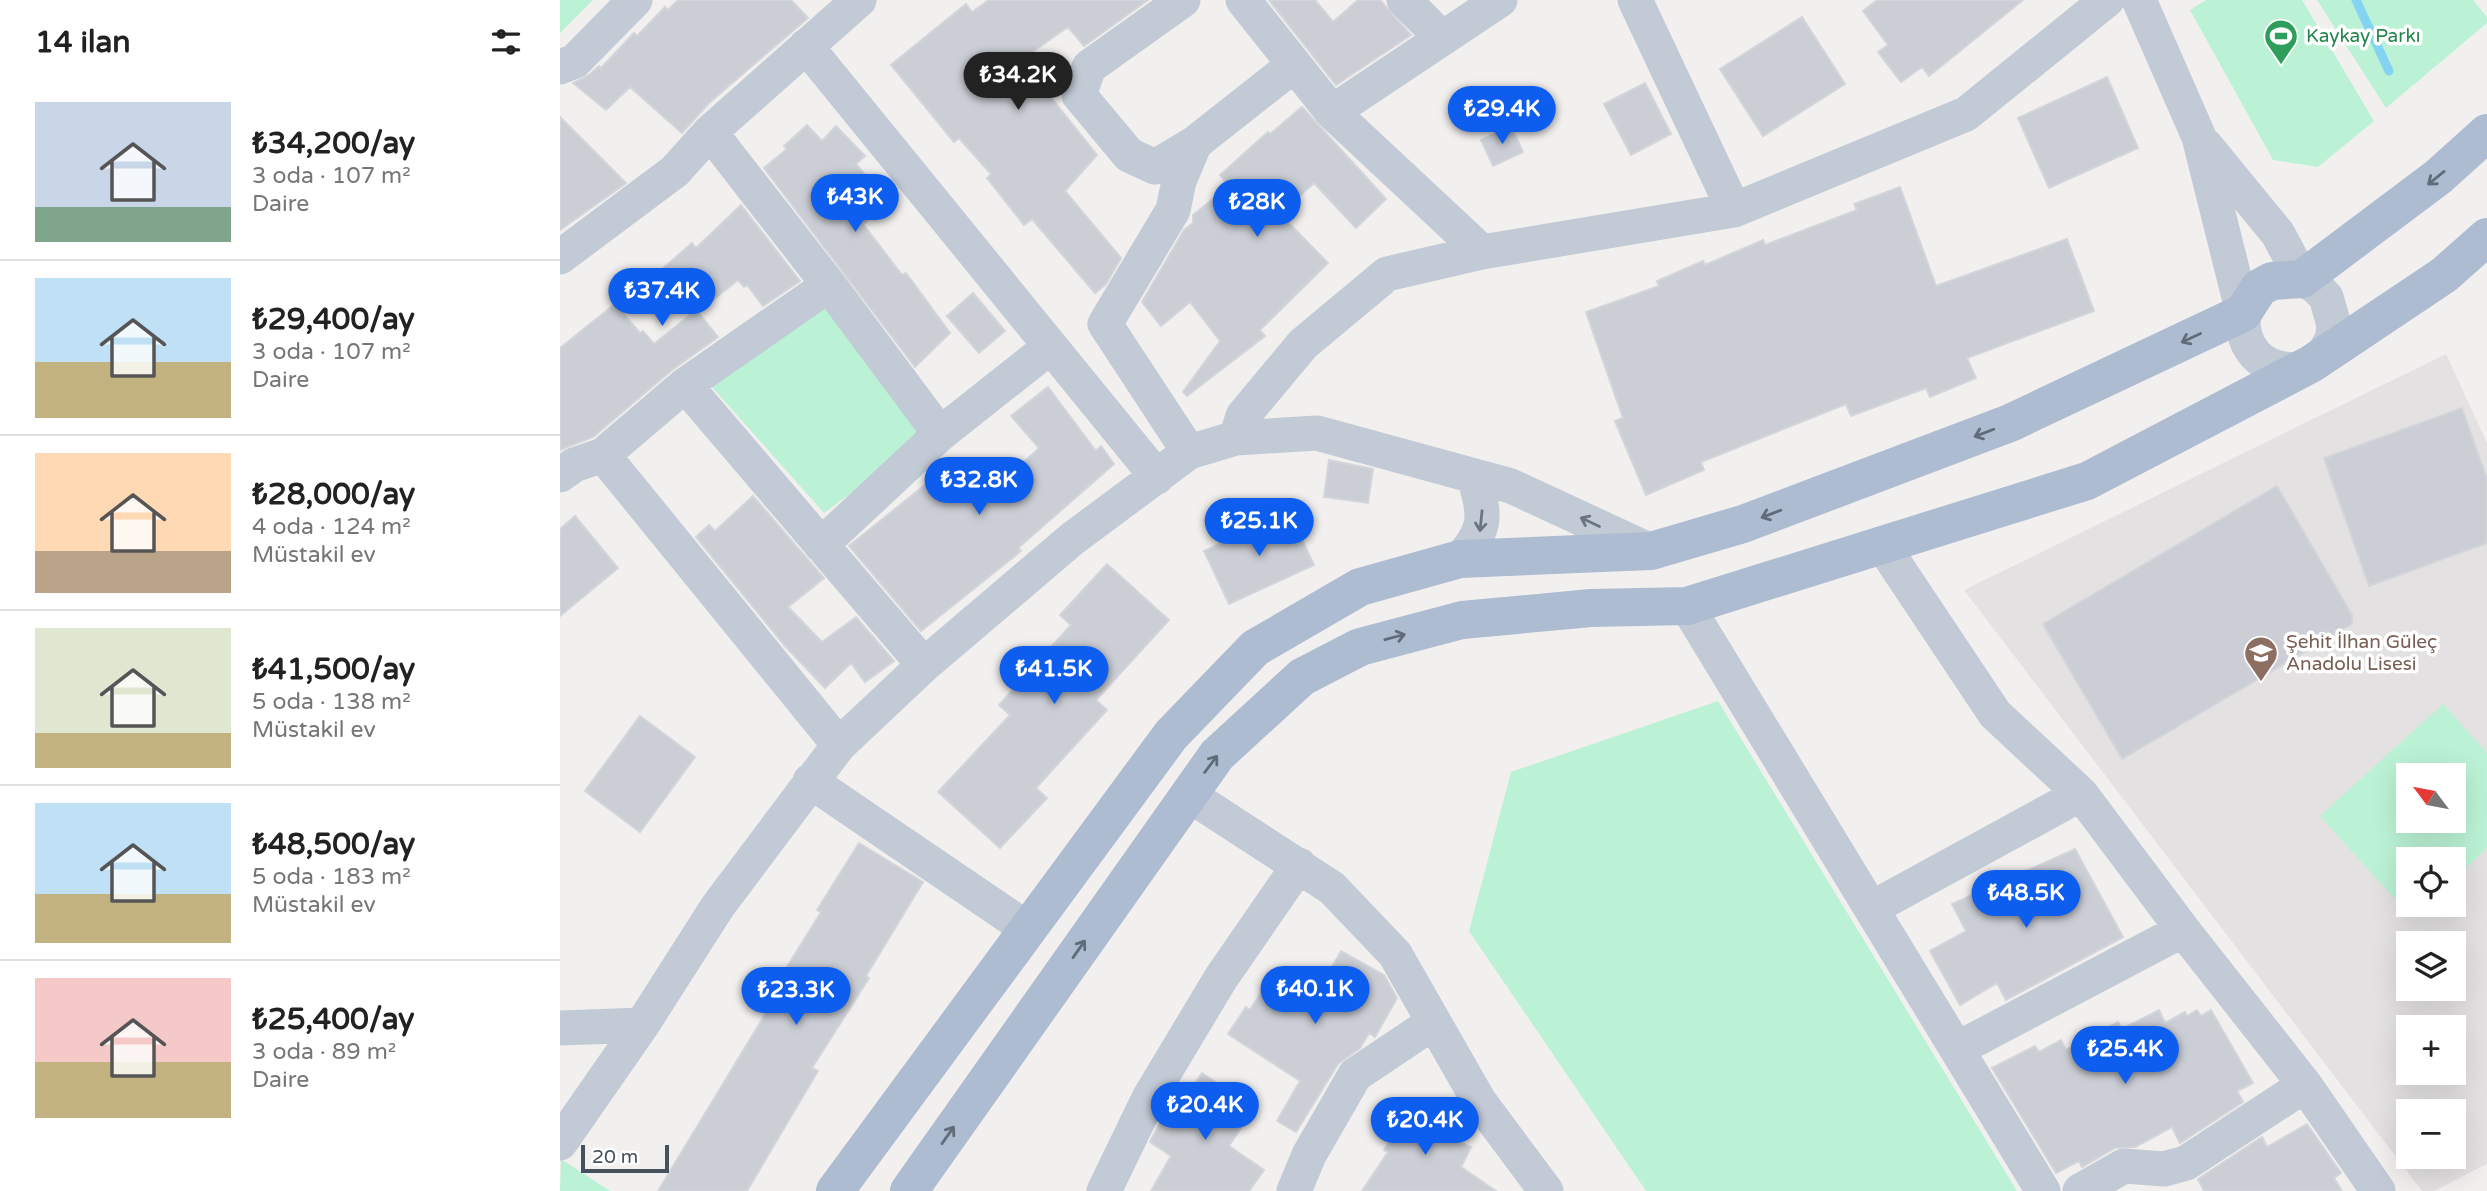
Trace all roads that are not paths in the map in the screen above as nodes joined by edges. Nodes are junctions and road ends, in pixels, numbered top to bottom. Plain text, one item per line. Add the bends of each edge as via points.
1 (635, 0) edge
2 (859, 0) edge
3 (1183, 0) edge
4 (1243, 0) edge
5 (1404, 0) edge
6 (1500, 0) edge
7 (1635, 0) edge
8 (2107, 0) edge
9 (2139, 0) edge
10 (1441, 37) junction
11 (806, 46) junction
12 (1294, 65) junction
13 (560, 67) edge
14 (1332, 112) junction
15 (710, 132) junction
16 (2487, 133) edge
17 (2199, 137) junction
18 (1195, 143) junction
19 (1734, 209) junction
20 (2487, 237) edge
21 (1482, 252) junction
22 (560, 257) edge
23 (2302, 279) junction
24 (830, 285) junction
25 (2243, 313) junction
26 (1050, 347) junction
27 (2311, 362) junction
28 (685, 385) junction
29 (940, 434) junction
30 (1236, 438) junction
31 (1189, 452) junction
32 (603, 455) junction
33 (560, 475) edge
34 (1157, 477) junction
35 (1474, 478) junction
36 (821, 545) junction
37 (1883, 546) junction
38 (1651, 551) junction
39 (1460, 559) junction
40 (1687, 606) junction
41 (924, 665) junction
42 (839, 745) junction
43 (810, 781) junction
44 (1189, 794) junction
45 (2081, 794) junction
46 (1299, 865) junction
47 (1872, 908) junction
48 (1029, 930) junction
49 (2183, 930) junction
50 (1434, 1022) junction
51 (642, 1025) junction
52 (560, 1028) edge
53 (1959, 1048) junction
54 (2305, 1085) junction
55 (560, 1143) edge
56 (1298, 1189) edge
57 (835, 1191) edge
58 (909, 1191) edge
59 (1104, 1191) edge
60 (1546, 1191) edge
61 (2043, 1191) edge
62 (2080, 1191) edge
63 (2378, 1191) edge

1 - 13 street via 575,61
2 - 11 street
3 - 18 street via 1089,66 1079,95 1129,155 1155,167
4 - 12 street
5 - 10 street
6 - 10 street
7 - 19 street
8 - 19 street via 1966,114
9 - 17 street
10 - 14 street
11 - 15 street
11 - 26 street
12 - 14 street
12 - 18 street
14 - 21 street
15 - 22 street via 675,171
15 - 24 street
16 -> 23 main road via 2438,177
17 - 23 street via 2278,234
17 - 25 street
18 - 31 street via 1173,210 1105,324
19 - 21 street
20 - 27 main road via 2444,275
21 - 30 street via 1387,274 1303,344 1243,416
23 - 25 main road via 2272,281 2259,288
23 - 27 street via 2326,297 2332,310 2332,340
24 - 28 street
24 - 29 street
25 - 27 street via 2242,328 2254,356 2266,365 2282,370
25 -> 38 main road via 2010,423 1743,524
26 - 29 street
26 - 34 street
27 - 37 main road via 2087,481
28 - 32 street
28 - 36 street
29 - 36 street
30 - 31 street
30 - 35 street via 1317,433
31 - 34 street
32 - 33 street
32 - 42 street
34 - 41 street via 1072,539
38 -> 35 street via 1511,486
35 -> 39 street via 1484,520 1477,541
36 - 41 street
37 - 40 main road
37 - 45 street via 1995,714
38 - 39 main road
39 - 48 main road via 1360,587 1255,648 1171,735
44 -> 40 main road via 1217,755 1302,677 1360,647 1462,620 1591,608
40 - 47 street
41 - 42 street
42 - 43 street
43 - 48 street
43 - 51 street via 718,906
44 - 46 street
58 -> 44 main road
45 - 47 street
45 - 49 street
46 - 50 street via 1332,888 1395,954
46 - 59 street via 1149,1098
47 - 53 street
48 - 57 main road
49 - 53 street
49 - 54 street
50 - 56 street via 1355,1076 1309,1155
50 - 60 street via 1479,1101
51 - 52 street
51 - 55 street
53 - 61 street
54 - 62 street via 2186,1163 2164,1169 2124,1166
54 - 63 street

